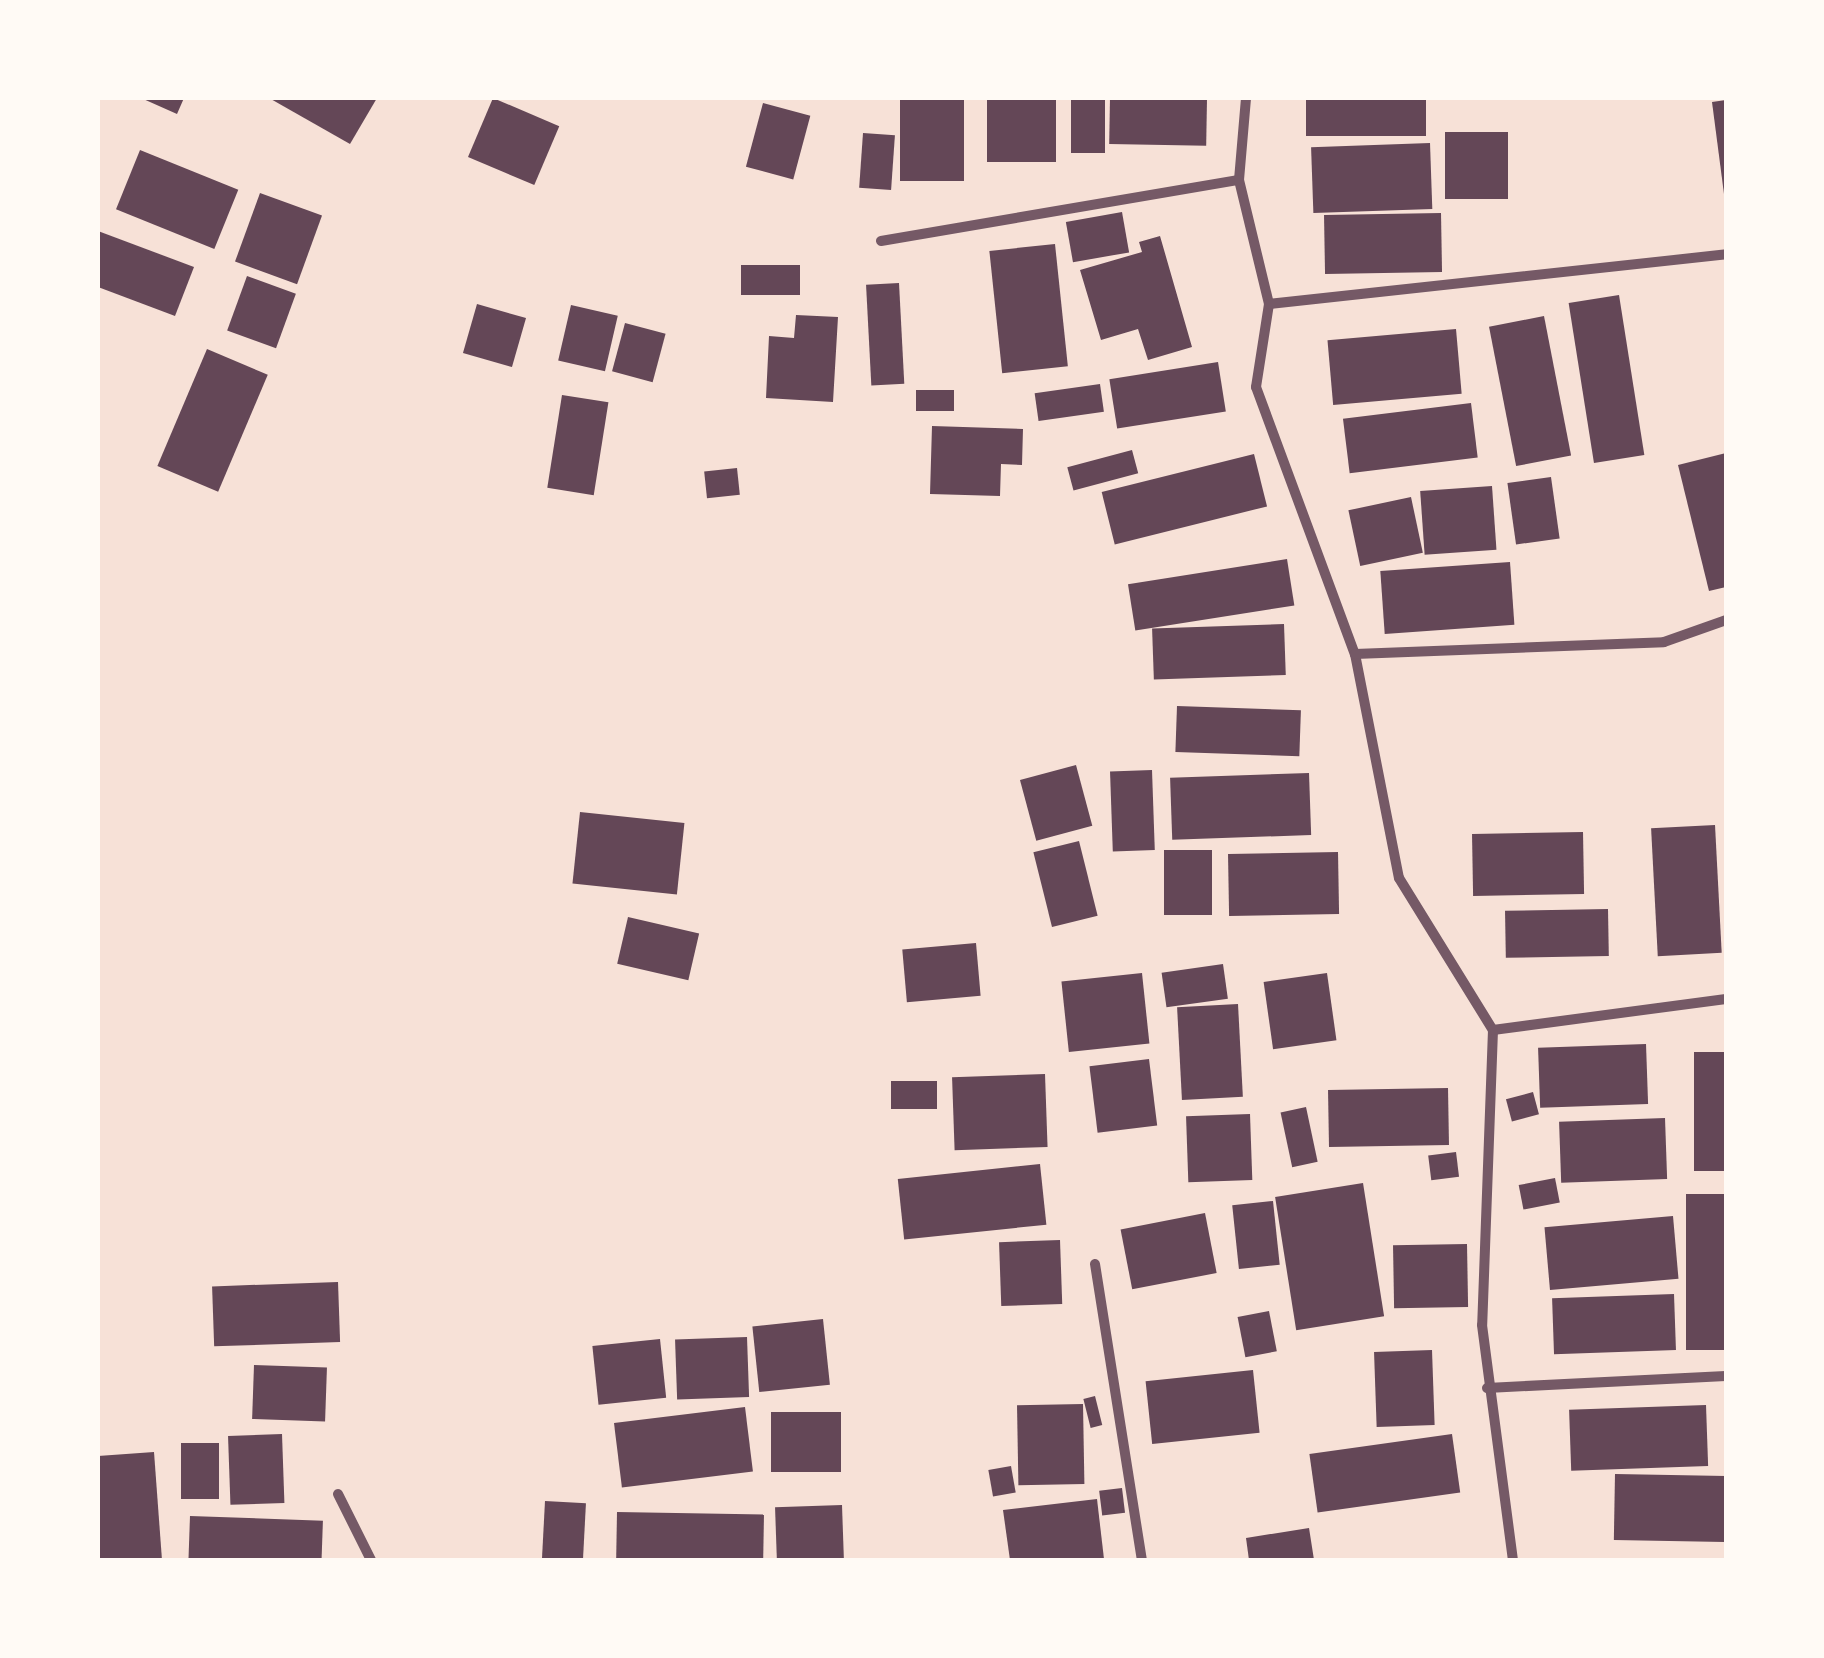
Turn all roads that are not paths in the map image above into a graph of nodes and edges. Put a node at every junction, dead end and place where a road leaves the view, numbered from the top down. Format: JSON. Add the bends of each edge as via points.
{"nodes":[{"id":1,"x":1246,"y":98,"type":"edge"},
{"id":2,"x":1239,"y":180,"type":"junction"},
{"id":3,"x":882,"y":241,"type":"dead end"},
{"id":4,"x":1726,"y":254,"type":"edge"},
{"id":5,"x":1269,"y":304,"type":"junction"},
{"id":6,"x":1726,"y":620,"type":"edge"},
{"id":7,"x":1355,"y":654,"type":"junction"},
{"id":8,"x":1726,"y":999,"type":"edge"},
{"id":9,"x":1492,"y":1030,"type":"junction"},
{"id":10,"x":1095,"y":1264,"type":"dead end"},
{"id":11,"x":1726,"y":1376,"type":"edge"},
{"id":12,"x":1486,"y":1388,"type":"junction"},
{"id":13,"x":338,"y":1494,"type":"dead end"},
{"id":14,"x":371,"y":1560,"type":"edge"},
{"id":15,"x":1142,"y":1560,"type":"edge"},
{"id":16,"x":1513,"y":1560,"type":"edge"}],
"edges":[{"from":1,"to":2,"type":"street"},
{"from":2,"to":3,"type":"street"},
{"from":2,"to":5,"type":"street"},
{"from":4,"to":5,"type":"street"},
{"from":5,"to":7,"type":"street","via":[[1256,386]]},
{"from":6,"to":7,"type":"street","via":[[1664,642]]},
{"from":7,"to":9,"type":"street","via":[[1399,878]]},
{"from":8,"to":9,"type":"street"},
{"from":9,"to":12,"type":"street"},
{"from":10,"to":15,"type":"street"},
{"from":11,"to":12,"type":"street"},
{"from":12,"to":16,"type":"street"},
{"from":13,"to":14,"type":"street"}]}
